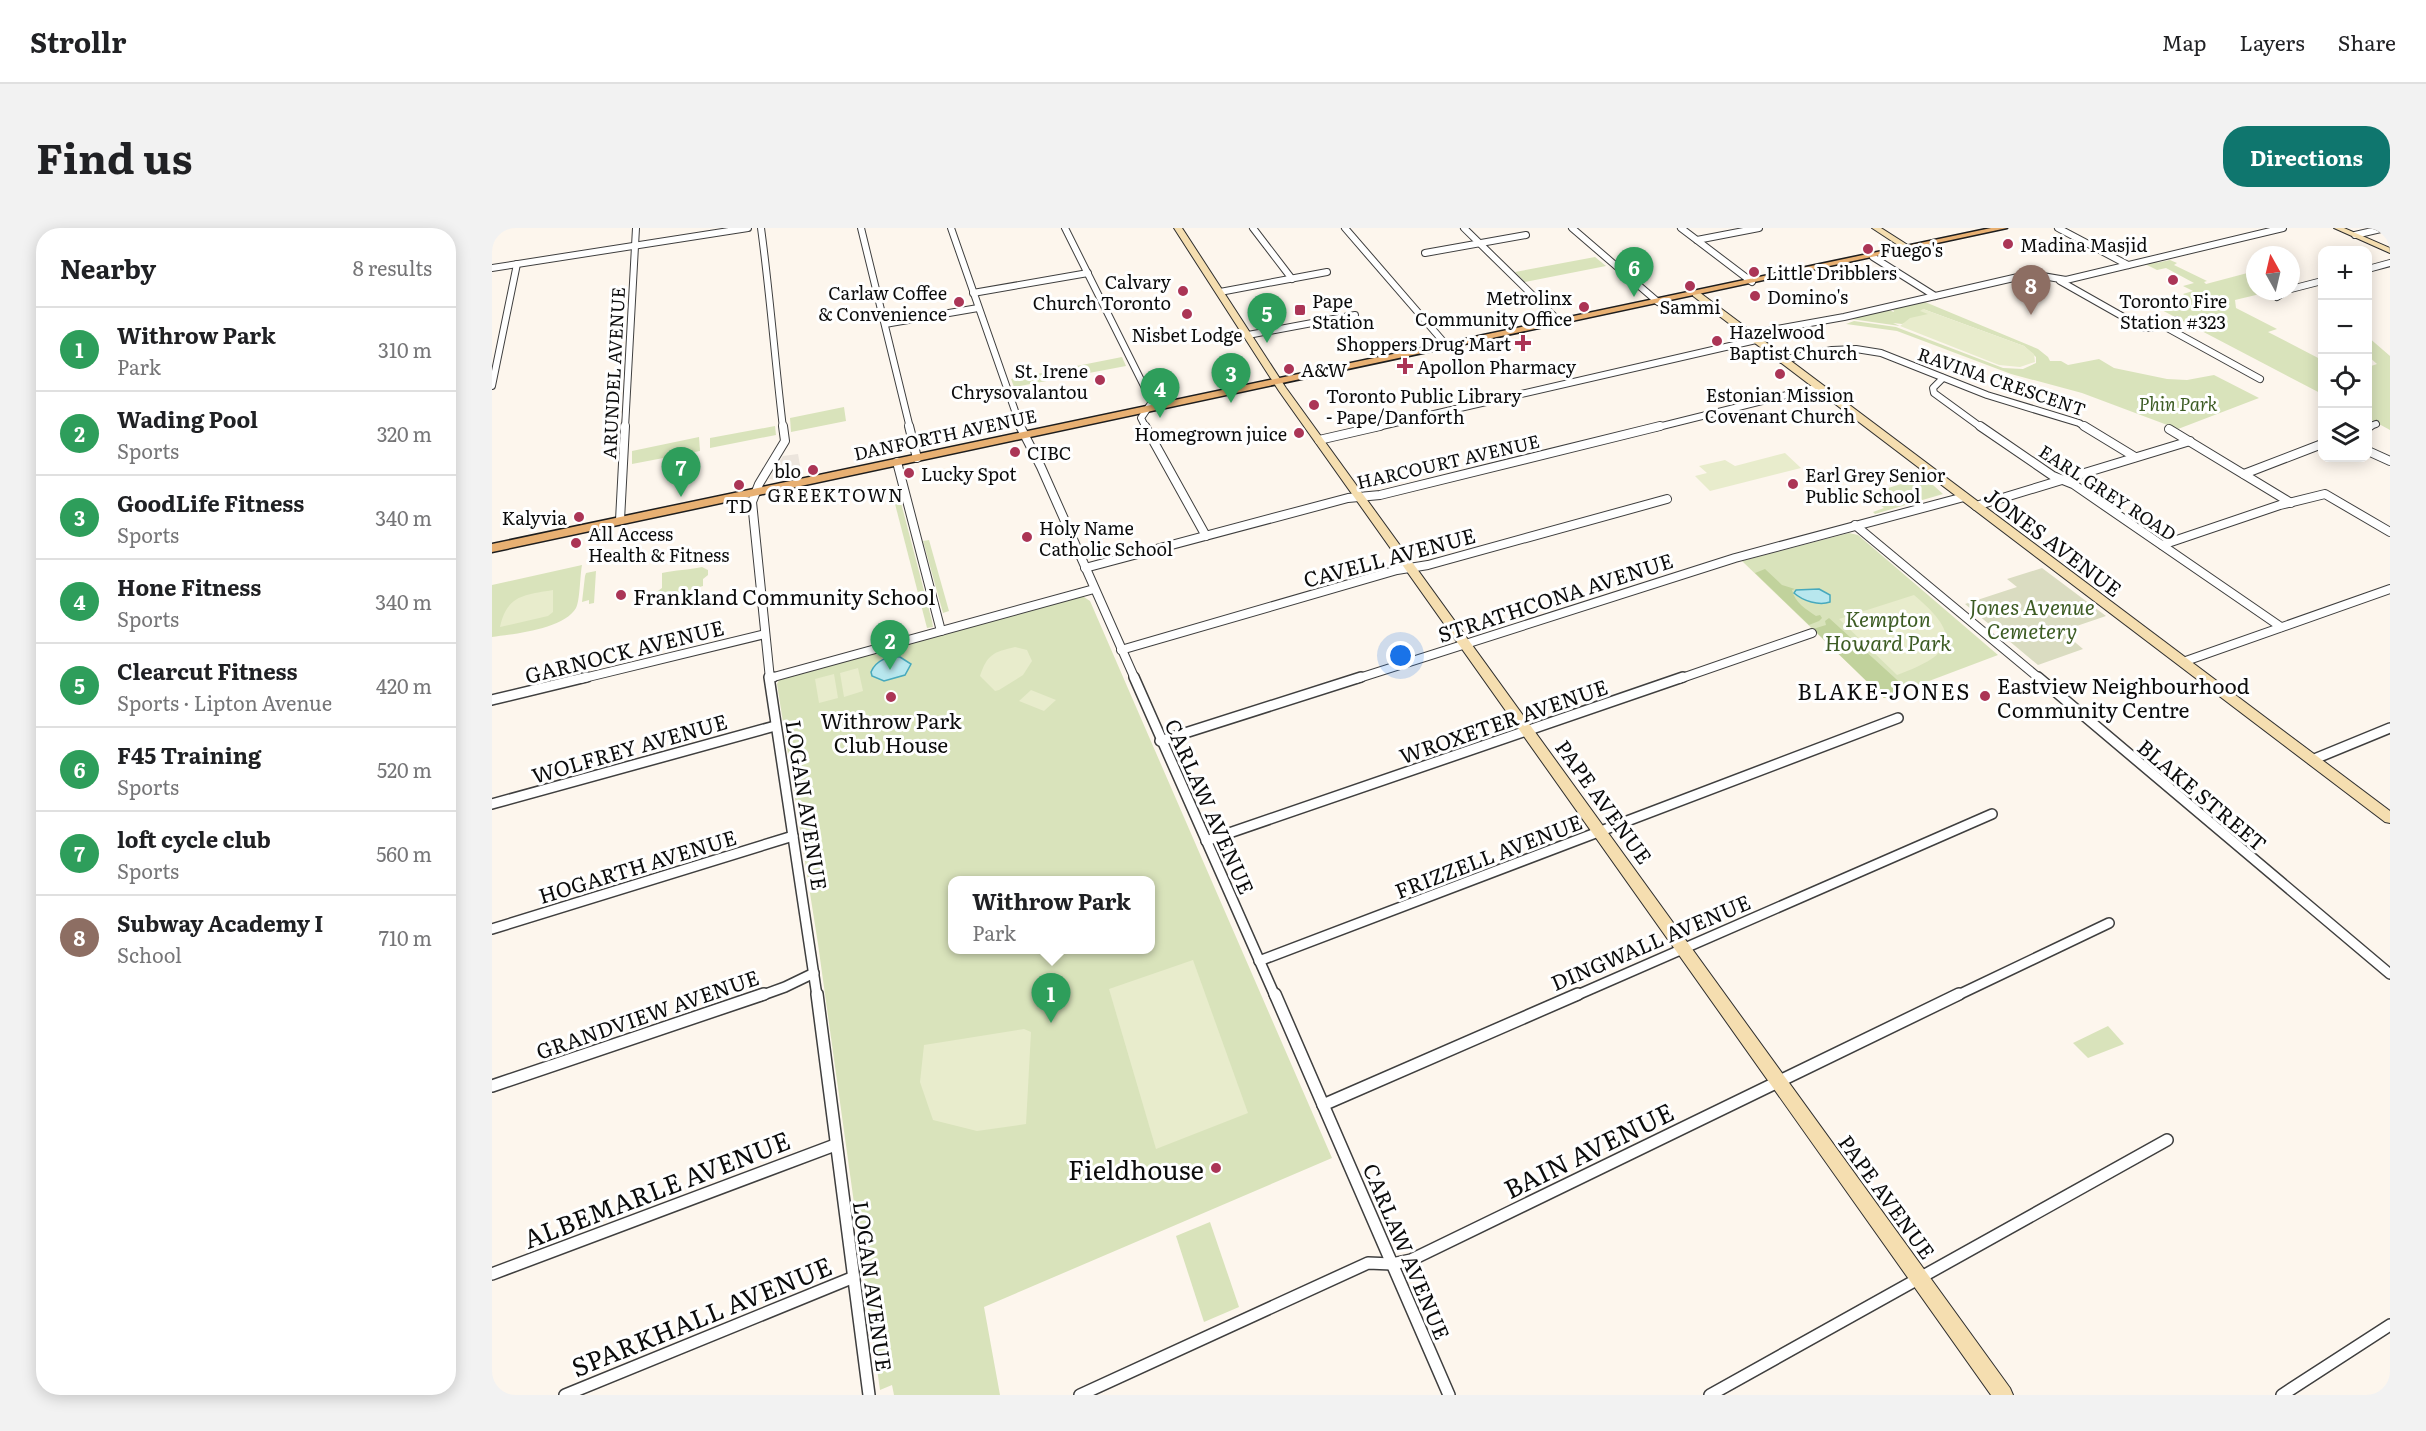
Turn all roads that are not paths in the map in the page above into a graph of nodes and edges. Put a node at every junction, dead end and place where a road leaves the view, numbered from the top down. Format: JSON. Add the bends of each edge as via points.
{"nodes":[{"id":1,"x":636,"y":228,"type":"edge"},
{"id":2,"x":748,"y":228,"type":"edge"},
{"id":3,"x":761,"y":228,"type":"edge"},
{"id":4,"x":861,"y":228,"type":"edge"},
{"id":5,"x":951,"y":228,"type":"edge"},
{"id":6,"x":1065,"y":228,"type":"edge"},
{"id":7,"x":1178,"y":228,"type":"edge"},
{"id":8,"x":1253,"y":228,"type":"edge"},
{"id":9,"x":1344,"y":228,"type":"edge"},
{"id":10,"x":1464,"y":228,"type":"edge"},
{"id":11,"x":1572,"y":228,"type":"edge"},
{"id":12,"x":1681,"y":228,"type":"edge"},
{"id":13,"x":1760,"y":228,"type":"edge"},
{"id":14,"x":1876,"y":228,"type":"edge"},
{"id":15,"x":2003,"y":228,"type":"edge"},
{"id":16,"x":2058,"y":228,"type":"edge"},
{"id":17,"x":2283,"y":228,"type":"edge"},
{"id":18,"x":2338,"y":228,"type":"edge"},
{"id":19,"x":2385,"y":228,"type":"edge"},
{"id":20,"x":1526,"y":235,"type":"dead end"},
{"id":21,"x":2355,"y":236,"type":"junction"},
{"id":22,"x":1697,"y":240,"type":"junction"},
{"id":23,"x":1479,"y":243,"type":"junction"},
{"id":24,"x":636,"y":245,"type":"junction"},
{"id":25,"x":1910,"y":249,"type":"junction"},
{"id":26,"x":2390,"y":251,"type":"edge"},
{"id":27,"x":1425,"y":254,"type":"dead end"},
{"id":28,"x":1873,"y":257,"type":"junction"},
{"id":29,"x":2390,"y":263,"type":"edge"},
{"id":30,"x":517,"y":264,"type":"junction"},
{"id":31,"x":2128,"y":265,"type":"junction"},
{"id":32,"x":492,"y":268,"type":"edge"},
{"id":33,"x":2372,"y":268,"type":"edge"},
{"id":34,"x":1327,"y":272,"type":"dead end"},
{"id":35,"x":1088,"y":273,"type":"junction"},
{"id":36,"x":1292,"y":279,"type":"junction"},
{"id":37,"x":2058,"y":280,"type":"junction"},
{"id":38,"x":1752,"y":282,"type":"junction"},
{"id":39,"x":2318,"y":282,"type":"edge"},
{"id":40,"x":2300,"y":287,"type":"edge"},
{"id":41,"x":1220,"y":292,"type":"junction"},
{"id":42,"x":973,"y":293,"type":"junction"},
{"id":43,"x":1695,"y":294,"type":"junction"},
{"id":44,"x":1935,"y":296,"type":"junction"},
{"id":45,"x":1658,"y":302,"type":"junction"},
{"id":46,"x":978,"y":308,"type":"junction"},
{"id":47,"x":1355,"y":315,"type":"dead end"},
{"id":48,"x":2177,"y":320,"type":"dead end"},
{"id":49,"x":1561,"y":323,"type":"junction"},
{"id":50,"x":885,"y":324,"type":"junction"},
{"id":51,"x":2162,"y":326,"type":"junction"},
{"id":52,"x":1248,"y":335,"type":"junction"},
{"id":53,"x":1752,"y":337,"type":"junction"},
{"id":54,"x":1448,"y":347,"type":"junction"},
{"id":55,"x":1782,"y":360,"type":"junction"},
{"id":56,"x":1943,"y":378,"type":"junction"},
{"id":57,"x":2260,"y":379,"type":"dead end"},
{"id":58,"x":1278,"y":382,"type":"junction"},
{"id":59,"x":492,"y":386,"type":"edge"},
{"id":60,"x":1819,"y":387,"type":"junction"},
{"id":61,"x":1149,"y":409,"type":"junction"},
{"id":62,"x":2376,"y":424,"type":"dead end"},
{"id":63,"x":2372,"y":425,"type":"edge"},
{"id":64,"x":2169,"y":429,"type":"dead end"},
{"id":65,"x":1025,"y":435,"type":"junction"},
{"id":66,"x":1319,"y":440,"type":"junction"},
{"id":67,"x":2190,"y":441,"type":"junction"},
{"id":68,"x":2318,"y":446,"type":"edge"},
{"id":69,"x":2372,"y":453,"type":"edge"},
{"id":70,"x":2135,"y":457,"type":"junction"},
{"id":71,"x":917,"y":458,"type":"junction"},
{"id":72,"x":2390,"y":461,"type":"edge"},
{"id":73,"x":897,"y":462,"type":"junction"},
{"id":74,"x":2244,"y":474,"type":"junction"},
{"id":75,"x":2062,"y":479,"type":"junction"},
{"id":76,"x":755,"y":492,"type":"junction"},
{"id":77,"x":1964,"y":497,"type":"junction"},
{"id":78,"x":1360,"y":498,"type":"junction"},
{"id":79,"x":1666,"y":499,"type":"dead end"},
{"id":80,"x":2291,"y":502,"type":"junction"},
{"id":81,"x":1976,"y":506,"type":"junction"},
{"id":82,"x":620,"y":520,"type":"junction"},
{"id":83,"x":1855,"y":525,"type":"junction"},
{"id":84,"x":2390,"y":532,"type":"edge"},
{"id":85,"x":1206,"y":536,"type":"junction"},
{"id":86,"x":2162,"y":545,"type":"junction"},
{"id":87,"x":492,"y":548,"type":"edge"},
{"id":88,"x":1085,"y":568,"type":"junction"},
{"id":89,"x":1410,"y":568,"type":"junction"},
{"id":90,"x":1095,"y":590,"type":"junction"},
{"id":91,"x":2390,"y":590,"type":"edge"},
{"id":92,"x":2281,"y":627,"type":"junction"},
{"id":93,"x":941,"y":631,"type":"junction"},
{"id":94,"x":1812,"y":633,"type":"dead end"},
{"id":95,"x":765,"y":634,"type":"junction"},
{"id":96,"x":1466,"y":643,"type":"junction"},
{"id":97,"x":1121,"y":650,"type":"junction"},
{"id":98,"x":2182,"y":662,"type":"junction"},
{"id":99,"x":770,"y":678,"type":"junction"},
{"id":100,"x":492,"y":700,"type":"edge"},
{"id":101,"x":1898,"y":718,"type":"dead end"},
{"id":102,"x":775,"y":726,"type":"junction"},
{"id":103,"x":2390,"y":728,"type":"edge"},
{"id":104,"x":1527,"y":732,"type":"junction"},
{"id":105,"x":1160,"y":741,"type":"junction"},
{"id":106,"x":2312,"y":760,"type":"junction"},
{"id":107,"x":492,"y":804,"type":"edge"},
{"id":108,"x":1992,"y":814,"type":"dead end"},
{"id":109,"x":2390,"y":818,"type":"edge"},
{"id":110,"x":1600,"y":832,"type":"junction"},
{"id":111,"x":793,"y":836,"type":"junction"},
{"id":112,"x":1206,"y":841,"type":"junction"},
{"id":113,"x":2109,"y":923,"type":"dead end"},
{"id":114,"x":492,"y":929,"type":"edge"},
{"id":115,"x":1684,"y":948,"type":"junction"},
{"id":116,"x":1259,"y":961,"type":"junction"},
{"id":117,"x":814,"y":973,"type":"junction"},
{"id":118,"x":2390,"y":975,"type":"edge"},
{"id":119,"x":1778,"y":1080,"type":"junction"},
{"id":120,"x":492,"y":1086,"type":"edge"},
{"id":121,"x":1323,"y":1105,"type":"junction"},
{"id":122,"x":2167,"y":1140,"type":"dead end"},
{"id":123,"x":835,"y":1145,"type":"junction"},
{"id":124,"x":1392,"y":1264,"type":"junction"},
{"id":125,"x":492,"y":1274,"type":"edge"},
{"id":126,"x":854,"y":1277,"type":"junction"},
{"id":127,"x":1919,"y":1277,"type":"junction"},
{"id":128,"x":2390,"y":1324,"type":"edge"},
{"id":129,"x":565,"y":1395,"type":"edge"},
{"id":130,"x":869,"y":1395,"type":"edge"},
{"id":131,"x":1080,"y":1395,"type":"edge"},
{"id":132,"x":1449,"y":1395,"type":"edge"},
{"id":133,"x":1710,"y":1395,"type":"edge"},
{"id":134,"x":2003,"y":1395,"type":"edge"},
{"id":135,"x":2282,"y":1395,"type":"edge"}],
"edges":[{"from":1,"to":24,"type":"street","name":"ARUNDEL AVENUE"},
{"from":2,"to":24,"type":"street"},
{"from":3,"to":76,"type":"street","name":"LOGAN AVENUE","via":[[785,441]]},
{"from":4,"to":50,"type":"street"},
{"from":5,"to":42,"type":"street","name":"CARLAW AVENUE"},
{"from":6,"to":35,"type":"street"},
{"from":7,"to":41,"type":"main road","name":"PAPE AVENUE"},
{"from":8,"to":36,"type":"street"},
{"from":9,"to":54,"type":"street"},
{"from":10,"to":23,"type":"street"},
{"from":11,"to":45,"type":"street"},
{"from":12,"to":22,"type":"street"},
{"from":13,"to":22,"type":"street"},
{"from":14,"to":25,"type":"main road"},
{"from":15,"to":25,"type":"main road","name":"DANFORTH AVENUE"},
{"from":16,"to":31,"type":"street"},
{"from":17,"to":31,"type":"street"},
{"from":18,"to":21,"type":"main road"},
{"from":19,"to":21,"type":"street"},
{"from":20,"to":23,"type":"street"},
{"from":21,"to":26,"type":"main road"},
{"from":22,"to":38,"type":"street"},
{"from":23,"to":27,"type":"street"},
{"from":23,"to":49,"type":"street"},
{"from":24,"to":30,"type":"street"},
{"from":24,"to":82,"type":"street","name":"ARUNDEL AVENUE"},
{"from":25,"to":28,"type":"main road","name":"DANFORTH AVENUE"},
{"from":28,"to":38,"type":"main road","name":"DANFORTH AVENUE"},
{"from":28,"to":44,"type":"street"},
{"from":29,"to":33,"type":"street"},
{"from":30,"to":32,"type":"street"},
{"from":30,"to":59,"type":"street"},
{"from":31,"to":37,"type":"street"},
{"from":34,"to":36,"type":"street"},
{"from":35,"to":42,"type":"street"},
{"from":35,"to":61,"type":"street","via":[[1152,402]]},
{"from":36,"to":41,"type":"street"},
{"from":37,"to":44,"type":"street","via":[[2031,274]]},
{"from":37,"to":51,"type":"street","via":[[2143,328]]},
{"from":38,"to":43,"type":"main road","name":"DANFORTH AVENUE"},
{"from":39,"to":40,"type":"street"},
{"from":41,"to":52,"type":"main road","name":"PAPE AVENUE"},
{"from":42,"to":46,"type":"street","name":"CARLAW AVENUE"},
{"from":43,"to":45,"type":"main road","name":"DANFORTH AVENUE"},
{"from":43,"to":53,"type":"main road","name":"JONES AVENUE"},
{"from":44,"to":53,"type":"street"},
{"from":45,"to":49,"type":"main road","name":"DANFORTH AVENUE"},
{"from":46,"to":50,"type":"street"},
{"from":46,"to":65,"type":"street","name":"CARLAW AVENUE"},
{"from":47,"to":52,"type":"street"},
{"from":48,"to":51,"type":"street"},
{"from":49,"to":54,"type":"main road","name":"DANFORTH AVENUE"},
{"from":50,"to":71,"type":"street"},
{"from":51,"to":57,"type":"street"},
{"from":52,"to":58,"type":"main road","name":"PAPE AVENUE"},
{"from":53,"to":55,"type":"main road","name":"JONES AVENUE"},
{"from":53,"to":66,"type":"street"},
{"from":54,"to":58,"type":"main road","name":"DANFORTH AVENUE"},
{"from":55,"to":56,"type":"street","name":"RAVINA CRESCENT","via":[[1820,352],[1865,350]]},
{"from":55,"to":60,"type":"main road","name":"JONES AVENUE"},
{"from":56,"to":70,"type":"street","name":"RAVINA CRESCENT","via":[[2079,423]]},
{"from":56,"to":75,"type":"street","name":"EARL GREY ROAD","via":[[1933,388],[1936,395]]},
{"from":58,"to":61,"type":"main road","name":"DANFORTH AVENUE"},
{"from":58,"to":66,"type":"main road","name":"PAPE AVENUE"},
{"from":60,"to":77,"type":"main road","name":"JONES AVENUE"},
{"from":60,"to":78,"type":"street","name":"HARCOURT AVENUE"},
{"from":61,"to":65,"type":"main road","name":"DANFORTH AVENUE"},
{"from":61,"to":85,"type":"street","via":[[1141,418]]},
{"from":62,"to":63,"type":"street"},
{"from":64,"to":67,"type":"street"},
{"from":65,"to":71,"type":"main road","name":"DANFORTH AVENUE"},
{"from":65,"to":88,"type":"street","name":"CARLAW AVENUE"},
{"from":66,"to":78,"type":"main road","name":"PAPE AVENUE"},
{"from":67,"to":70,"type":"street"},
{"from":67,"to":74,"type":"street"},
{"from":68,"to":74,"type":"street"},
{"from":69,"to":72,"type":"street"},
{"from":70,"to":75,"type":"street"},
{"from":71,"to":73,"type":"main road","name":"DANFORTH AVENUE"},
{"from":73,"to":76,"type":"main road","name":"DANFORTH AVENUE"},
{"from":73,"to":93,"type":"street"},
{"from":74,"to":80,"type":"street"},
{"from":75,"to":81,"type":"street"},
{"from":75,"to":86,"type":"street","name":"EARL GREY ROAD"},
{"from":76,"to":82,"type":"main road","name":"DANFORTH AVENUE"},
{"from":76,"to":95,"type":"street","name":"LOGAN AVENUE","via":[[755,550]]},
{"from":77,"to":81,"type":"main road","name":"JONES AVENUE"},
{"from":77,"to":83,"type":"street","name":"STRATHCONA AVENUE"},
{"from":78,"to":85,"type":"street","name":"HARCOURT AVENUE"},
{"from":78,"to":89,"type":"main road","name":"PAPE AVENUE"},
{"from":79,"to":89,"type":"street","name":"CAVELL AVENUE"},
{"from":80,"to":84,"type":"street","via":[[2325,494]]},
{"from":80,"to":86,"type":"street"},
{"from":81,"to":98,"type":"main road","name":"JONES AVENUE"},
{"from":82,"to":87,"type":"main road","name":"DANFORTH AVENUE"},
{"from":83,"to":96,"type":"street","name":"STRATHCONA AVENUE","via":[[1735,558]]},
{"from":83,"to":118,"type":"street","name":"BLAKE STREET"},
{"from":85,"to":88,"type":"street","name":"HARCOURT AVENUE"},
{"from":86,"to":92,"type":"street","name":"EARL GREY ROAD"},
{"from":88,"to":90,"type":"street","name":"CARLAW AVENUE"},
{"from":89,"to":96,"type":"main road","name":"PAPE AVENUE"},
{"from":89,"to":97,"type":"street","name":"CAVELL AVENUE"},
{"from":90,"to":93,"type":"street"},
{"from":90,"to":97,"type":"street","name":"CARLAW AVENUE"},
{"from":91,"to":92,"type":"street"},
{"from":92,"to":98,"type":"street"},
{"from":93,"to":99,"type":"street"},
{"from":94,"to":104,"type":"street","name":"WROXETER AVENUE"},
{"from":95,"to":99,"type":"street","name":"LOGAN AVENUE"},
{"from":95,"to":100,"type":"street","name":"GARNOCK AVENUE"},
{"from":96,"to":104,"type":"main road","name":"PAPE AVENUE"},
{"from":96,"to":105,"type":"street","name":"STRATHCONA AVENUE"},
{"from":97,"to":105,"type":"street","name":"CARLAW AVENUE"},
{"from":98,"to":106,"type":"main road","name":"JONES AVENUE"},
{"from":99,"to":102,"type":"street","name":"LOGAN AVENUE"},
{"from":101,"to":110,"type":"street","name":"FRIZZELL AVENUE"},
{"from":102,"to":107,"type":"street","name":"WOLFREY AVENUE"},
{"from":102,"to":111,"type":"street","name":"LOGAN AVENUE"},
{"from":103,"to":106,"type":"street"},
{"from":104,"to":110,"type":"main road","name":"PAPE AVENUE"},
{"from":104,"to":112,"type":"street","name":"WROXETER AVENUE"},
{"from":105,"to":112,"type":"street","name":"CARLAW AVENUE"},
{"from":106,"to":109,"type":"main road","name":"JONES AVENUE"},
{"from":108,"to":115,"type":"street","name":"DINGWALL AVENUE"},
{"from":110,"to":115,"type":"main road","name":"PAPE AVENUE"},
{"from":110,"to":116,"type":"street","name":"FRIZZELL AVENUE"},
{"from":111,"to":114,"type":"street","name":"HOGARTH AVENUE"},
{"from":111,"to":117,"type":"street","name":"LOGAN AVENUE"},
{"from":112,"to":116,"type":"street","name":"CARLAW AVENUE"},
{"from":113,"to":119,"type":"street","name":"BAIN AVENUE"},
{"from":115,"to":119,"type":"main road","name":"PAPE AVENUE"},
{"from":115,"to":121,"type":"street","name":"DINGWALL AVENUE"},
{"from":116,"to":121,"type":"street","name":"CARLAW AVENUE"},
{"from":117,"to":120,"type":"street","name":"GRANDVIEW AVENUE","via":[[785,987]]},
{"from":117,"to":123,"type":"street","name":"LOGAN AVENUE"},
{"from":119,"to":124,"type":"street","name":"BAIN AVENUE","via":[[1411,1260]]},
{"from":119,"to":127,"type":"main road","name":"PAPE AVENUE"},
{"from":121,"to":124,"type":"street","name":"CARLAW AVENUE"},
{"from":122,"to":127,"type":"street"},
{"from":123,"to":125,"type":"street","name":"ALBEMARLE AVENUE"},
{"from":123,"to":126,"type":"street","name":"LOGAN AVENUE"},
{"from":124,"to":131,"type":"street","name":"BAIN AVENUE","via":[[1368,1263]]},
{"from":124,"to":132,"type":"street","name":"CARLAW AVENUE"},
{"from":126,"to":129,"type":"street","name":"SPARKHALL AVENUE"},
{"from":126,"to":130,"type":"street","name":"LOGAN AVENUE"},
{"from":127,"to":133,"type":"street"},
{"from":127,"to":134,"type":"main road","name":"PAPE AVENUE"},
{"from":128,"to":135,"type":"street"}]}
